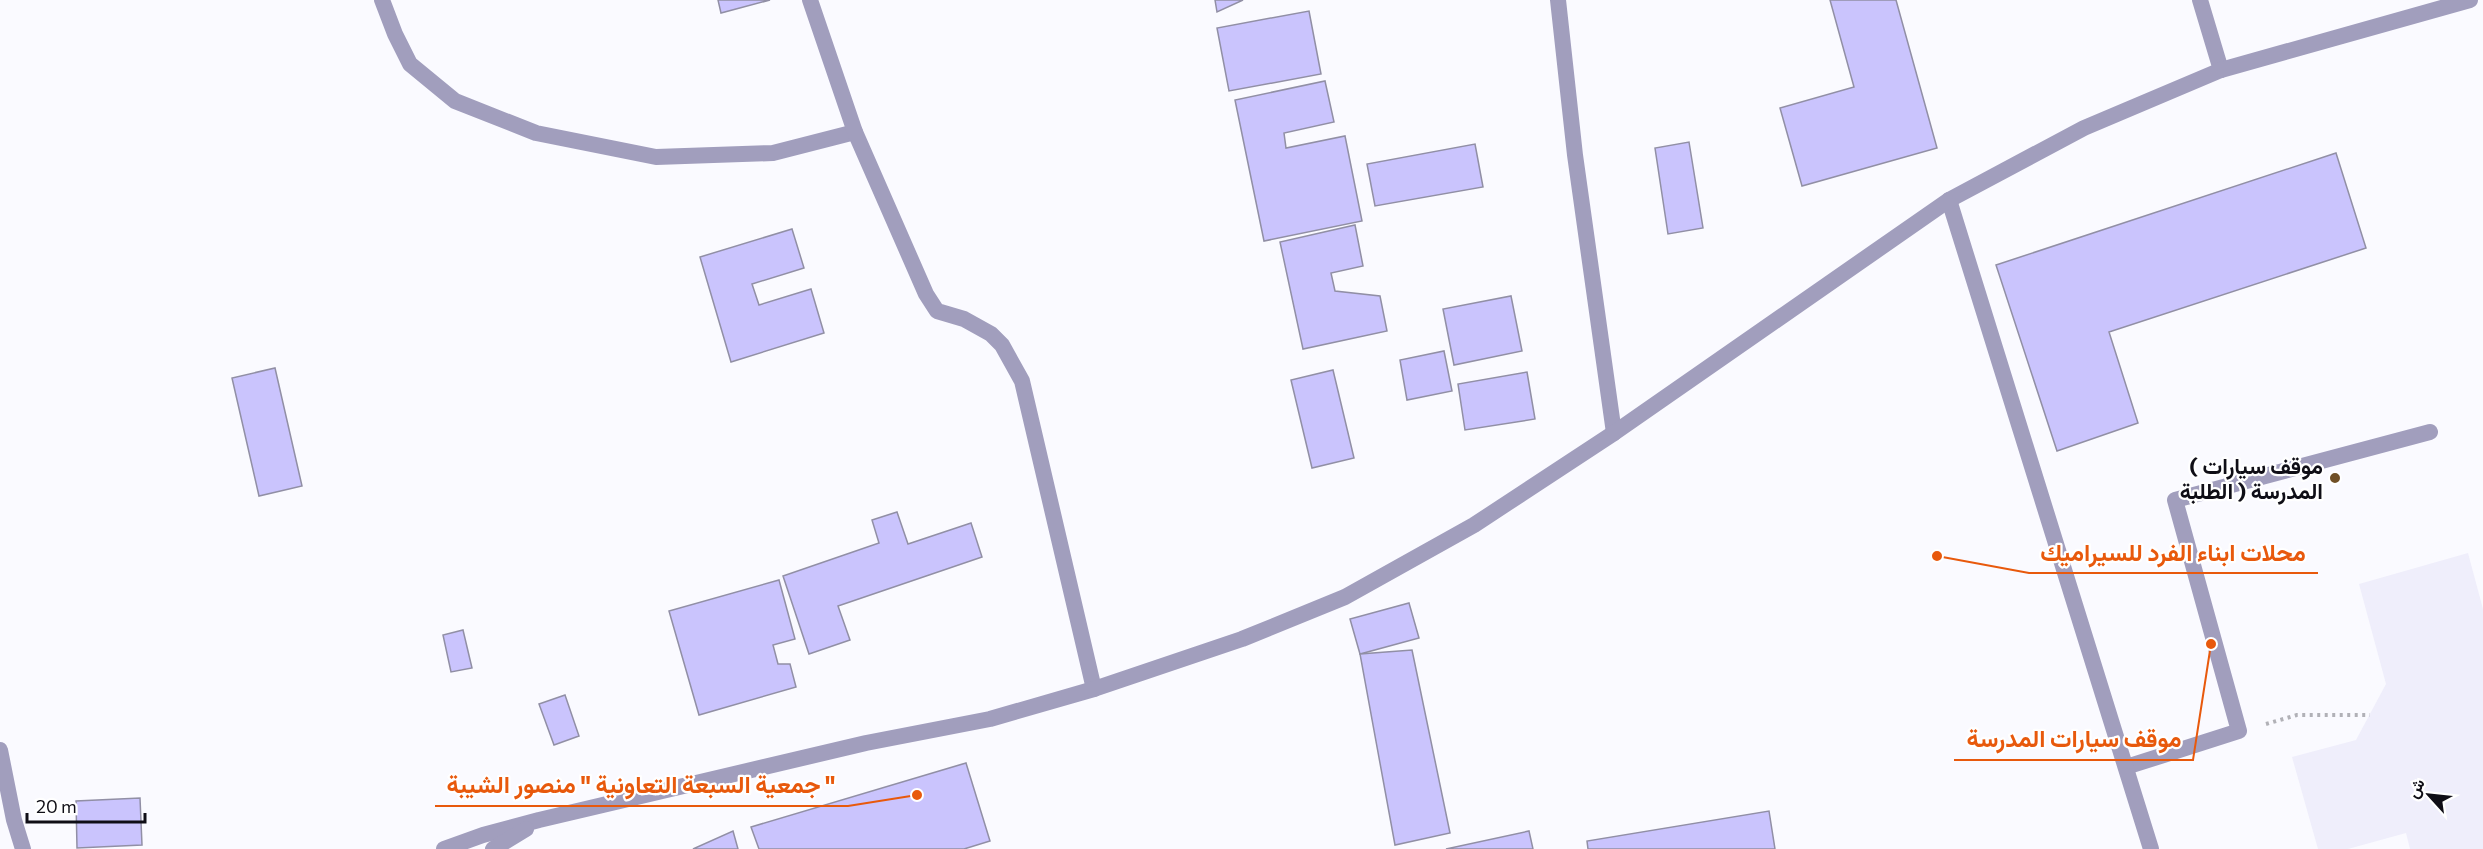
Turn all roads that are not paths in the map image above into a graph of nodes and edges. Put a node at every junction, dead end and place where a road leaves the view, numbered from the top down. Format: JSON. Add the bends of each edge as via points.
{"nodes":[{"id":1,"x":382,"y":0,"type":"edge"},
{"id":2,"x":810,"y":0,"type":"edge"},
{"id":3,"x":1558,"y":0,"type":"edge"},
{"id":4,"x":2200,"y":0,"type":"edge"},
{"id":5,"x":2470,"y":0,"type":"edge"},
{"id":6,"x":2221,"y":70,"type":"junction"},
{"id":7,"x":855,"y":132,"type":"junction"},
{"id":8,"x":1949,"y":200,"type":"junction"},
{"id":9,"x":2430,"y":432,"type":"dead end"},
{"id":10,"x":1614,"y":433,"type":"junction"},
{"id":11,"x":1094,"y":689,"type":"junction"},
{"id":12,"x":0,"y":750,"type":"edge"},
{"id":13,"x":2126,"y":767,"type":"junction"},
{"id":14,"x":540,"y":820,"type":"junction"},
{"id":15,"x":23,"y":849,"type":"edge"},
{"id":16,"x":444,"y":849,"type":"edge"},
{"id":17,"x":493,"y":849,"type":"edge"},
{"id":18,"x":2151,"y":849,"type":"edge"}],
"edges":[{"from":1,"to":7,"type":"street","via":[[410,64],[455,101],[536,134],[656,157],[773,153]]},
{"from":2,"to":7,"type":"street"},
{"from":3,"to":10,"type":"street","via":[[1575,155]]},
{"from":4,"to":6,"type":"street"},
{"from":5,"to":6,"type":"street"},
{"from":6,"to":8,"type":"street","via":[[2084,128]]},
{"from":7,"to":11,"type":"street","via":[[926,294],[937,310],[991,334],[1002,345],[1022,381]]},
{"from":8,"to":10,"type":"street"},
{"from":8,"to":13,"type":"street"},
{"from":9,"to":13,"type":"street","via":[[2175,500],[2239,731]]},
{"from":10,"to":11,"type":"street","via":[[1474,525],[1345,597],[1242,639]]},
{"from":11,"to":14,"type":"street","via":[[990,718],[866,743]]},
{"from":12,"to":15,"type":"street"},
{"from":13,"to":18,"type":"street"},
{"from":14,"to":16,"type":"street"},
{"from":14,"to":17,"type":"street"}]}
